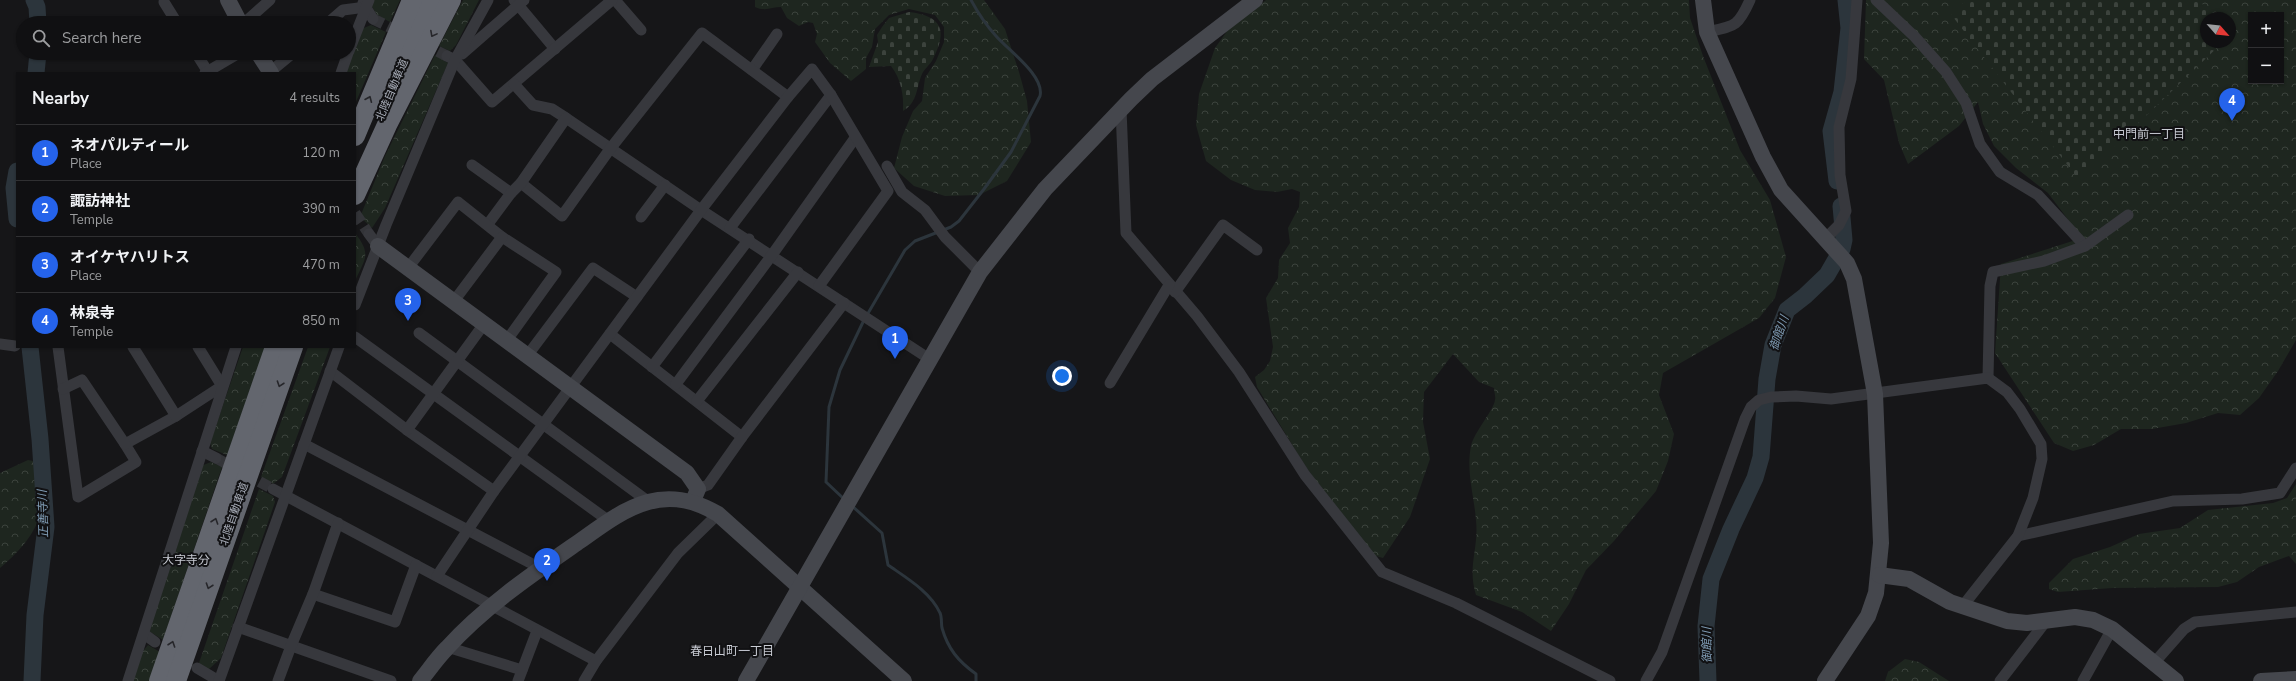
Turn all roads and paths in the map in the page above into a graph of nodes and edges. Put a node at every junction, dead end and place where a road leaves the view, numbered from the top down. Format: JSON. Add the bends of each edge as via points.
{"nodes":[{"id":1,"x":228,"y":0,"type":"edge"},
{"id":2,"x":270,"y":0,"type":"edge"},
{"id":3,"x":432,"y":0,"type":"edge"},
{"id":4,"x":452,"y":0,"type":"edge"},
{"id":5,"x":488,"y":0,"type":"edge"},
{"id":6,"x":612,"y":0,"type":"edge"},
{"id":7,"x":615,"y":0,"type":"edge"},
{"id":8,"x":1254,"y":0,"type":"edge"},
{"id":9,"x":1704,"y":0,"type":"edge"},
{"id":10,"x":1750,"y":0,"type":"edge"},
{"id":11,"x":1857,"y":0,"type":"edge"},
{"id":12,"x":1876,"y":0,"type":"edge"},
{"id":13,"x":164,"y":2,"type":"dead end"},
{"id":14,"x":365,"y":2,"type":"edge"},
{"id":15,"x":519,"y":2,"type":"edge"},
{"id":16,"x":410,"y":5,"type":"edge"},
{"id":17,"x":173,"y":16,"type":"edge"},
{"id":18,"x":236,"y":16,"type":"edge"},
{"id":19,"x":252,"y":16,"type":"edge"},
{"id":20,"x":336,"y":16,"type":"edge"},
{"id":21,"x":373,"y":19,"type":"tunnel mouth"},
{"id":22,"x":356,"y":30,"type":"edge"},
{"id":23,"x":641,"y":30,"type":"dead end"},
{"id":24,"x":1707,"y":32,"type":"junction"},
{"id":25,"x":776,"y":34,"type":"dead end"},
{"id":26,"x":555,"y":49,"type":"junction"},
{"id":27,"x":451,"y":58,"type":"junction"},
{"id":28,"x":200,"y":60,"type":"edge"},
{"id":29,"x":227,"y":60,"type":"edge"},
{"id":30,"x":263,"y":60,"type":"edge"},
{"id":31,"x":285,"y":60,"type":"edge"},
{"id":32,"x":346,"y":60,"type":"edge"},
{"id":33,"x":752,"y":70,"type":"junction"},
{"id":34,"x":206,"y":72,"type":"edge"},
{"id":35,"x":271,"y":72,"type":"edge"},
{"id":36,"x":341,"y":72,"type":"edge"},
{"id":37,"x":514,"y":84,"type":"junction"},
{"id":38,"x":831,"y":95,"type":"junction"},
{"id":39,"x":788,"y":97,"type":"junction"},
{"id":40,"x":1121,"y":109,"type":"junction"},
{"id":41,"x":566,"y":118,"type":"junction"},
{"id":42,"x":356,"y":134,"type":"edge"},
{"id":43,"x":855,"y":138,"type":"junction"},
{"id":44,"x":610,"y":149,"type":"junction"},
{"id":45,"x":472,"y":165,"type":"dead end"},
{"id":46,"x":887,"y":166,"type":"dead end"},
{"id":47,"x":356,"y":178,"type":"edge"},
{"id":48,"x":521,"y":183,"type":"junction"},
{"id":49,"x":665,"y":185,"type":"junction"},
{"id":50,"x":356,"y":193,"type":"edge"},
{"id":51,"x":510,"y":193,"type":"junction"},
{"id":52,"x":701,"y":210,"type":"junction"},
{"id":53,"x":2128,"y":215,"type":"dead end"},
{"id":54,"x":641,"y":216,"type":"dead end"},
{"id":55,"x":488,"y":224,"type":"junction"},
{"id":56,"x":730,"y":228,"type":"junction"},
{"id":57,"x":502,"y":237,"type":"junction"},
{"id":58,"x":1826,"y":238,"type":"junction"},
{"id":59,"x":748,"y":239,"type":"junction"},
{"id":60,"x":374,"y":240,"type":"junction"},
{"id":61,"x":2084,"y":246,"type":"junction"},
{"id":62,"x":1257,"y":250,"type":"dead end"},
{"id":63,"x":772,"y":255,"type":"junction"},
{"id":64,"x":408,"y":268,"type":"junction"},
{"id":65,"x":798,"y":272,"type":"junction"},
{"id":66,"x":980,"y":272,"type":"junction"},
{"id":67,"x":819,"y":286,"type":"junction"},
{"id":68,"x":1172,"y":289,"type":"junction"},
{"id":69,"x":637,"y":297,"type":"junction"},
{"id":70,"x":454,"y":301,"type":"junction"},
{"id":71,"x":356,"y":302,"type":"edge"},
{"id":72,"x":844,"y":302,"type":"junction"},
{"id":73,"x":484,"y":324,"type":"junction"},
{"id":74,"x":419,"y":333,"type":"dead end"},
{"id":75,"x":610,"y":334,"type":"junction"},
{"id":76,"x":356,"y":338,"type":"edge"},
{"id":77,"x":507,"y":340,"type":"junction"},
{"id":78,"x":0,"y":344,"type":"edge"},
{"id":79,"x":15,"y":346,"type":"dead end"},
{"id":80,"x":58,"y":348,"type":"edge"},
{"id":81,"x":135,"y":348,"type":"edge"},
{"id":82,"x":199,"y":348,"type":"edge"},
{"id":83,"x":236,"y":348,"type":"edge"},
{"id":84,"x":275,"y":348,"type":"edge"},
{"id":85,"x":293,"y":348,"type":"edge"},
{"id":86,"x":339,"y":348,"type":"edge"},
{"id":87,"x":527,"y":356,"type":"junction"},
{"id":88,"x":931,"y":360,"type":"junction"},
{"id":89,"x":457,"y":361,"type":"junction"},
{"id":90,"x":652,"y":367,"type":"junction"},
{"id":91,"x":330,"y":371,"type":"junction"},
{"id":92,"x":1988,"y":378,"type":"junction"},
{"id":93,"x":1110,"y":383,"type":"dead end"},
{"id":94,"x":676,"y":384,"type":"junction"},
{"id":95,"x":222,"y":386,"type":"junction"},
{"id":96,"x":571,"y":387,"type":"junction"},
{"id":97,"x":63,"y":389,"type":"junction"},
{"id":98,"x":432,"y":394,"type":"junction"},
{"id":99,"x":1875,"y":394,"type":"junction"},
{"id":100,"x":697,"y":401,"type":"junction"},
{"id":101,"x":176,"y":416,"type":"junction"},
{"id":102,"x":544,"y":425,"type":"junction"},
{"id":103,"x":407,"y":430,"type":"junction"},
{"id":104,"x":742,"y":437,"type":"junction"},
{"id":105,"x":125,"y":444,"type":"junction"},
{"id":106,"x":304,"y":444,"type":"junction"},
{"id":107,"x":202,"y":451,"type":"junction"},
{"id":108,"x":216,"y":458,"type":"tunnel mouth"},
{"id":109,"x":520,"y":458,"type":"junction"},
{"id":110,"x":2296,"y":468,"type":"edge"},
{"id":111,"x":273,"y":489,"type":"tunnel mouth"},
{"id":112,"x":494,"y":491,"type":"junction"},
{"id":113,"x":285,"y":495,"type":"junction"},
{"id":114,"x":695,"y":495,"type":"junction"},
{"id":115,"x":648,"y":502,"type":"junction"},
{"id":116,"x":718,"y":514,"type":"junction"},
{"id":117,"x":609,"y":521,"type":"junction"},
{"id":118,"x":338,"y":523,"type":"junction"},
{"id":119,"x":467,"y":530,"type":"junction"},
{"id":120,"x":2018,"y":536,"type":"junction"},
{"id":121,"x":416,"y":565,"type":"junction"},
{"id":122,"x":540,"y":568,"type":"junction"},
{"id":123,"x":1879,"y":575,"type":"junction"},
{"id":124,"x":437,"y":576,"type":"junction"},
{"id":125,"x":800,"y":587,"type":"junction"},
{"id":126,"x":313,"y":594,"type":"junction"},
{"id":127,"x":492,"y":606,"type":"junction"},
{"id":128,"x":1962,"y":607,"type":"junction"},
{"id":129,"x":2296,"y":612,"type":"edge"},
{"id":130,"x":2047,"y":620,"type":"junction"},
{"id":131,"x":238,"y":627,"type":"junction"},
{"id":132,"x":2112,"y":630,"type":"junction"},
{"id":133,"x":537,"y":631,"type":"junction"},
{"id":134,"x":144,"y":634,"type":"junction"},
{"id":135,"x":155,"y":642,"type":"dead end"},
{"id":136,"x":291,"y":646,"type":"junction"},
{"id":137,"x":447,"y":647,"type":"junction"},
{"id":138,"x":596,"y":661,"type":"junction"},
{"id":139,"x":2154,"y":663,"type":"junction"},
{"id":140,"x":197,"y":668,"type":"dead end"},
{"id":141,"x":522,"y":670,"type":"junction"},
{"id":142,"x":2296,"y":678,"type":"edge"},
{"id":143,"x":128,"y":681,"type":"edge"},
{"id":144,"x":159,"y":681,"type":"edge"},
{"id":145,"x":176,"y":681,"type":"edge"},
{"id":146,"x":219,"y":681,"type":"edge"},
{"id":147,"x":278,"y":681,"type":"edge"},
{"id":148,"x":391,"y":681,"type":"edge"},
{"id":149,"x":420,"y":681,"type":"edge"},
{"id":150,"x":518,"y":681,"type":"edge"},
{"id":151,"x":584,"y":681,"type":"edge"},
{"id":152,"x":746,"y":681,"type":"edge"},
{"id":153,"x":904,"y":681,"type":"edge"},
{"id":154,"x":1610,"y":681,"type":"edge"},
{"id":155,"x":1646,"y":681,"type":"edge"},
{"id":156,"x":1825,"y":681,"type":"edge"},
{"id":157,"x":2000,"y":681,"type":"edge"},
{"id":158,"x":2083,"y":681,"type":"edge"},
{"id":159,"x":2176,"y":681,"type":"edge"},
{"id":160,"x":2262,"y":681,"type":"edge"}],
"edges":[{"from":1,"to":18,"type":"street"},
{"from":2,"to":19,"type":"street"},
{"from":3,"to":47,"type":"highway","name":"北陸自動車道"},
{"from":4,"to":50,"type":"highway","one_way":true,"via":[[387,125]]},
{"from":5,"to":27,"type":"street"},
{"from":6,"to":26,"type":"street"},
{"from":7,"to":23,"type":"street"},
{"from":8,"to":40,"type":"street","via":[[1152,79]]},
{"from":9,"to":24,"type":"street"},
{"from":10,"to":24,"type":"street","via":[[1740,20],[1732,27]]},
{"from":11,"to":58,"type":"street","via":[[1851,79],[1839,127],[1840,175],[1846,211],[1839,225]]},
{"from":12,"to":61,"type":"street","via":[[1915,37],[1946,72],[1966,103],[1980,144],[2000,172],[2038,195]]},
{"from":13,"to":17,"type":"street"},
{"from":14,"to":20,"type":"street","via":[[343,10]]},
{"from":14,"to":21,"type":"street"},
{"from":14,"to":22,"type":"street"},
{"from":15,"to":26,"type":"street"},
{"from":15,"to":27,"type":"street"},
{"from":42,"to":16,"type":"highway","name":"北陸自動車道","one_way":true},
{"from":24,"to":58,"type":"street","via":[[1736,99],[1781,190]]},
{"from":25,"to":33,"type":"street"},
{"from":26,"to":37,"type":"street"},
{"from":27,"to":37,"type":"street","via":[[492,102]]},
{"from":27,"to":60,"type":"street"},
{"from":28,"to":34,"type":"street"},
{"from":29,"to":34,"type":"street"},
{"from":30,"to":35,"type":"street"},
{"from":31,"to":35,"type":"street"},
{"from":32,"to":36,"type":"street"},
{"from":33,"to":39,"type":"street"},
{"from":33,"to":44,"type":"street","via":[[702,33]]},
{"from":37,"to":41,"type":"street","via":[[533,105],[552,109]]},
{"from":38,"to":39,"type":"street","via":[[812,70]]},
{"from":38,"to":43,"type":"street"},
{"from":38,"to":56,"type":"street"},
{"from":39,"to":52,"type":"street"},
{"from":40,"to":66,"type":"street","via":[[1045,189]]},
{"from":40,"to":68,"type":"street","via":[[1126,233]]},
{"from":41,"to":44,"type":"street"},
{"from":41,"to":48,"type":"street"},
{"from":43,"to":63,"type":"street"},
{"from":43,"to":67,"type":"street","via":[[888,191]]},
{"from":44,"to":48,"type":"street","via":[[562,216]]},
{"from":44,"to":49,"type":"street"},
{"from":45,"to":51,"type":"street"},
{"from":46,"to":66,"type":"street","via":[[902,192],[925,210],[945,237]]},
{"from":48,"to":51,"type":"street"},
{"from":49,"to":52,"type":"street"},
{"from":49,"to":54,"type":"street"},
{"from":51,"to":55,"type":"street"},
{"from":52,"to":56,"type":"street"},
{"from":52,"to":69,"type":"street"},
{"from":53,"to":61,"type":"street"},
{"from":55,"to":57,"type":"street"},
{"from":55,"to":64,"type":"street","via":[[458,202]]},
{"from":56,"to":59,"type":"street"},
{"from":57,"to":70,"type":"street"},
{"from":57,"to":77,"type":"street","via":[[556,272]]},
{"from":58,"to":99,"type":"street","via":[[1847,263],[1854,279]]},
{"from":59,"to":63,"type":"street"},
{"from":59,"to":90,"type":"street"},
{"from":60,"to":64,"type":"street"},
{"from":60,"to":71,"type":"street"},
{"from":61,"to":92,"type":"street","via":[[2044,261],[1993,272],[1990,286]]},
{"from":62,"to":68,"type":"street","via":[[1224,225]]},
{"from":63,"to":65,"type":"street"},
{"from":63,"to":94,"type":"street"},
{"from":64,"to":70,"type":"street"},
{"from":65,"to":67,"type":"street"},
{"from":65,"to":100,"type":"street"},
{"from":66,"to":88,"type":"street"},
{"from":67,"to":72,"type":"street"},
{"from":68,"to":93,"type":"street"},
{"from":68,"to":154,"type":"street","via":[[1197,316],[1239,372],[1305,475],[1382,572],[1456,603]]},
{"from":69,"to":75,"type":"street"},
{"from":69,"to":87,"type":"street","via":[[593,268]]},
{"from":70,"to":73,"type":"street"},
{"from":72,"to":88,"type":"street"},
{"from":72,"to":104,"type":"street"},
{"from":73,"to":77,"type":"street"},
{"from":73,"to":89,"type":"street"},
{"from":74,"to":89,"type":"street"},
{"from":75,"to":90,"type":"street"},
{"from":75,"to":96,"type":"street"},
{"from":76,"to":98,"type":"street"},
{"from":77,"to":87,"type":"street"},
{"from":78,"to":79,"type":"street"},
{"from":80,"to":97,"type":"street"},
{"from":81,"to":101,"type":"street"},
{"from":82,"to":95,"type":"street"},
{"from":83,"to":95,"type":"street"},
{"from":144,"to":84,"type":"highway","name":"北陸自動車道","one_way":true},
{"from":85,"to":145,"type":"highway","name":"北陸自動車道","one_way":true},
{"from":86,"to":91,"type":"street"},
{"from":87,"to":96,"type":"street"},
{"from":88,"to":125,"type":"street"},
{"from":89,"to":98,"type":"street"},
{"from":89,"to":102,"type":"street"},
{"from":90,"to":94,"type":"street"},
{"from":91,"to":103,"type":"street"},
{"from":91,"to":106,"type":"street"},
{"from":92,"to":99,"type":"street"},
{"from":92,"to":120,"type":"street","via":[[2007,392],[2041,444],[2042,459],[2033,498]]},
{"from":94,"to":100,"type":"street"},
{"from":95,"to":101,"type":"street"},
{"from":95,"to":107,"type":"street"},
{"from":96,"to":102,"type":"street"},
{"from":96,"to":114,"type":"street","via":[[687,473]]},
{"from":97,"to":105,"type":"street","via":[[82,380]]},
{"from":97,"to":105,"type":"street","via":[[78,497],[136,462]]},
{"from":98,"to":103,"type":"street"},
{"from":98,"to":109,"type":"street"},
{"from":99,"to":123,"type":"street","via":[[1881,543]]},
{"from":99,"to":155,"type":"street","via":[[1831,399],[1796,396],[1771,398],[1759,400],[1751,407],[1662,652]]},
{"from":100,"to":104,"type":"street"},
{"from":101,"to":105,"type":"street"},
{"from":102,"to":109,"type":"street"},
{"from":102,"to":115,"type":"street"},
{"from":103,"to":112,"type":"street"},
{"from":104,"to":114,"type":"street","via":[[708,485]]},
{"from":106,"to":113,"type":"street"},
{"from":106,"to":119,"type":"street"},
{"from":107,"to":108,"type":"street"},
{"from":107,"to":134,"type":"street"},
{"from":109,"to":112,"type":"street"},
{"from":109,"to":117,"type":"street"},
{"from":110,"to":120,"type":"street","via":[[2280,493],[2242,499],[2173,501]]},
{"from":111,"to":113,"type":"street"},
{"from":112,"to":119,"type":"street"},
{"from":113,"to":118,"type":"street"},
{"from":113,"to":131,"type":"street"},
{"from":114,"to":115,"type":"street"},
{"from":114,"to":116,"type":"street"},
{"from":115,"to":117,"type":"street"},
{"from":116,"to":125,"type":"street"},
{"from":116,"to":138,"type":"street","via":[[678,553]]},
{"from":117,"to":122,"type":"street"},
{"from":118,"to":121,"type":"street"},
{"from":118,"to":126,"type":"street"},
{"from":119,"to":122,"type":"street"},
{"from":119,"to":124,"type":"street"},
{"from":120,"to":128,"type":"street"},
{"from":121,"to":124,"type":"street"},
{"from":121,"to":126,"type":"street","via":[[395,622]]},
{"from":122,"to":127,"type":"street"},
{"from":123,"to":128,"type":"street","via":[[1909,579]]},
{"from":123,"to":156,"type":"street","via":[[1868,616]]},
{"from":124,"to":127,"type":"street"},
{"from":125,"to":152,"type":"street"},
{"from":125,"to":153,"type":"street"},
{"from":126,"to":136,"type":"street"},
{"from":127,"to":133,"type":"street"},
{"from":127,"to":137,"type":"street"},
{"from":128,"to":130,"type":"street","via":[[2007,621],[2027,623]]},
{"from":129,"to":139,"type":"street","via":[[2196,622],[2184,629]]},
{"from":130,"to":132,"type":"street","via":[[2084,618]]},
{"from":130,"to":157,"type":"street"},
{"from":131,"to":136,"type":"street"},
{"from":131,"to":146,"type":"street"},
{"from":132,"to":139,"type":"street"},
{"from":132,"to":158,"type":"street"},
{"from":133,"to":138,"type":"street"},
{"from":133,"to":141,"type":"street"},
{"from":134,"to":135,"type":"street"},
{"from":134,"to":143,"type":"street"},
{"from":136,"to":147,"type":"street"},
{"from":136,"to":148,"type":"street"},
{"from":137,"to":141,"type":"street"},
{"from":137,"to":149,"type":"street"},
{"from":138,"to":151,"type":"street"},
{"from":139,"to":159,"type":"street"},
{"from":140,"to":146,"type":"street"},
{"from":141,"to":150,"type":"street"},
{"from":142,"to":160,"type":"street"}]}
